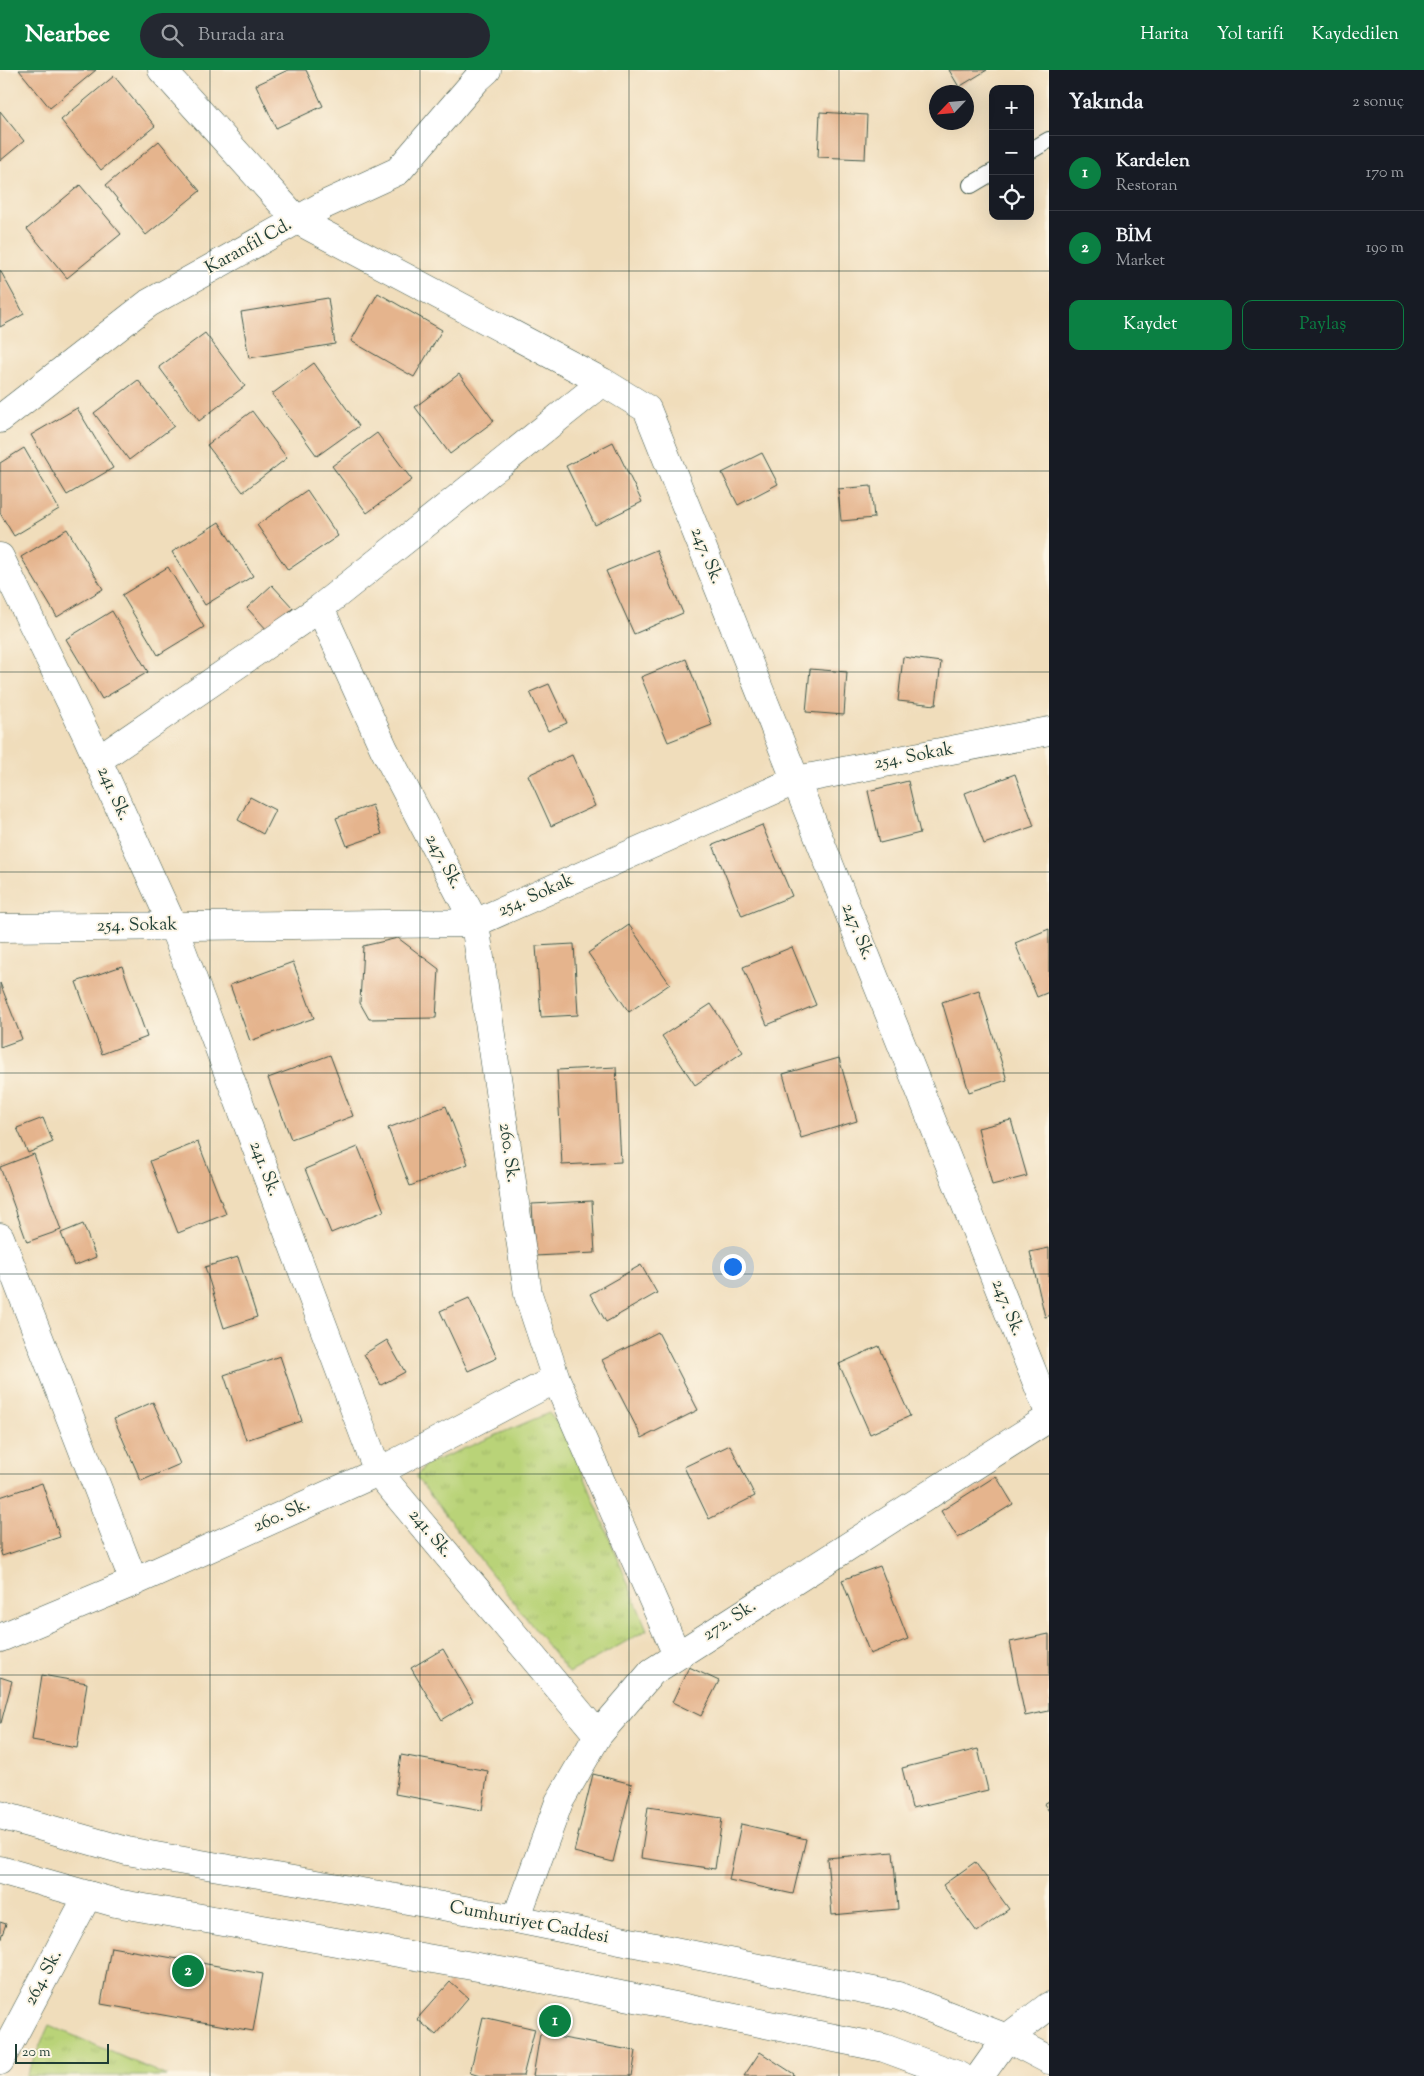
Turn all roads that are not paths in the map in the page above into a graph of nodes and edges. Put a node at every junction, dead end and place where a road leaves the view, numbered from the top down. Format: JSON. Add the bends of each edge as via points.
{"nodes":[{"id":1,"x":162,"y":70,"type":"edge"},
{"id":2,"x":487,"y":70,"type":"edge"},
{"id":3,"x":1049,"y":140,"type":"edge"},
{"id":4,"x":1034,"y":149,"type":"edge"},
{"id":5,"x":989,"y":174,"type":"edge"},
{"id":6,"x":971,"y":184,"type":"dead end"},
{"id":7,"x":297,"y":220,"type":"junction"},
{"id":8,"x":603,"y":382,"type":"junction"},
{"id":9,"x":0,"y":419,"type":"edge"},
{"id":10,"x":0,"y":558,"type":"edge"},
{"id":11,"x":320,"y":608,"type":"junction"},
{"id":12,"x":1049,"y":731,"type":"edge"},
{"id":13,"x":98,"y":760,"type":"junction"},
{"id":14,"x":797,"y":780,"type":"junction"},
{"id":15,"x":475,"y":923,"type":"junction"},
{"id":16,"x":173,"y":926,"type":"junction"},
{"id":17,"x":0,"y":928,"type":"edge"},
{"id":18,"x":0,"y":1237,"type":"edge"},
{"id":19,"x":556,"y":1379,"type":"junction"},
{"id":20,"x":1049,"y":1413,"type":"edge"},
{"id":21,"x":1049,"y":1418,"type":"edge"},
{"id":22,"x":378,"y":1472,"type":"junction"},
{"id":23,"x":134,"y":1582,"type":"junction"},
{"id":24,"x":0,"y":1638,"type":"edge"},
{"id":25,"x":678,"y":1655,"type":"junction"},
{"id":26,"x":598,"y":1735,"type":"junction"},
{"id":27,"x":0,"y":1815,"type":"edge"},
{"id":28,"x":0,"y":1870,"type":"edge"},
{"id":29,"x":88,"y":1895,"type":"junction"},
{"id":30,"x":516,"y":1919,"type":"junction"},
{"id":31,"x":1049,"y":2006,"type":"edge"},
{"id":32,"x":1007,"y":2038,"type":"junction"},
{"id":33,"x":1049,"y":2060,"type":"edge"},
{"id":34,"x":0,"y":2061,"type":"edge"},
{"id":35,"x":960,"y":2076,"type":"edge"},
{"id":36,"x":980,"y":2076,"type":"edge"}],
"edges":[{"from":1,"to":7,"type":"street"},
{"from":2,"to":7,"type":"street","name":"Karanfil Cd.","via":[[398,171]]},
{"from":3,"to":4,"type":"lane"},
{"from":5,"to":6,"type":"lane"},
{"from":7,"to":8,"type":"street","name":"247. Sk."},
{"from":7,"to":9,"type":"street","name":"Karanfil Cd.","via":[[149,303]]},
{"from":8,"to":11,"type":"street"},
{"from":8,"to":14,"type":"street","name":"247. Sk.","via":[[647,409]]},
{"from":10,"to":13,"type":"street","name":"241. Sk."},
{"from":11,"to":13,"type":"street"},
{"from":11,"to":15,"type":"street","name":"247. Sk.","via":[[384,749]]},
{"from":12,"to":14,"type":"street","name":"254. Sokak"},
{"from":13,"to":16,"type":"street","name":"241. Sk."},
{"from":14,"to":15,"type":"street","name":"254. Sokak"},
{"from":14,"to":20,"type":"street","name":"247. Sk."},
{"from":15,"to":16,"type":"street","name":"254. Sokak"},
{"from":15,"to":19,"type":"street","name":"260. Sk.","via":[[528,1294]]},
{"from":16,"to":17,"type":"street","name":"254. Sokak"},
{"from":16,"to":22,"type":"street","name":"241. Sk."},
{"from":18,"to":23,"type":"street"},
{"from":19,"to":22,"type":"street","name":"260. Sk."},
{"from":19,"to":25,"type":"street","name":"260. Sk."},
{"from":21,"to":25,"type":"street","name":"272. Sk."},
{"from":22,"to":23,"type":"street","name":"260. Sk."},
{"from":22,"to":26,"type":"street","name":"241. Sk."},
{"from":23,"to":24,"type":"street","name":"260. Sk."},
{"from":25,"to":26,"type":"street","name":"272. Sk.","via":[[652,1672]]},
{"from":26,"to":30,"type":"street","name":"272. Sk.","via":[[559,1802]]},
{"from":27,"to":30,"type":"street","name":"Cumhuriyet Caddesi","via":[[127,1851]]},
{"from":28,"to":29,"type":"street"},
{"from":29,"to":34,"type":"street","name":"264. Sk."},
{"from":29,"to":35,"type":"street","via":[[116,1903],[506,1972],[884,2048]]},
{"from":30,"to":32,"type":"street","name":"Cumhuriyet Caddesi","via":[[898,1996]]},
{"from":31,"to":32,"type":"street"},
{"from":32,"to":33,"type":"street","name":"Cumhuriyet Caddesi"},
{"from":32,"to":36,"type":"street"}]}
